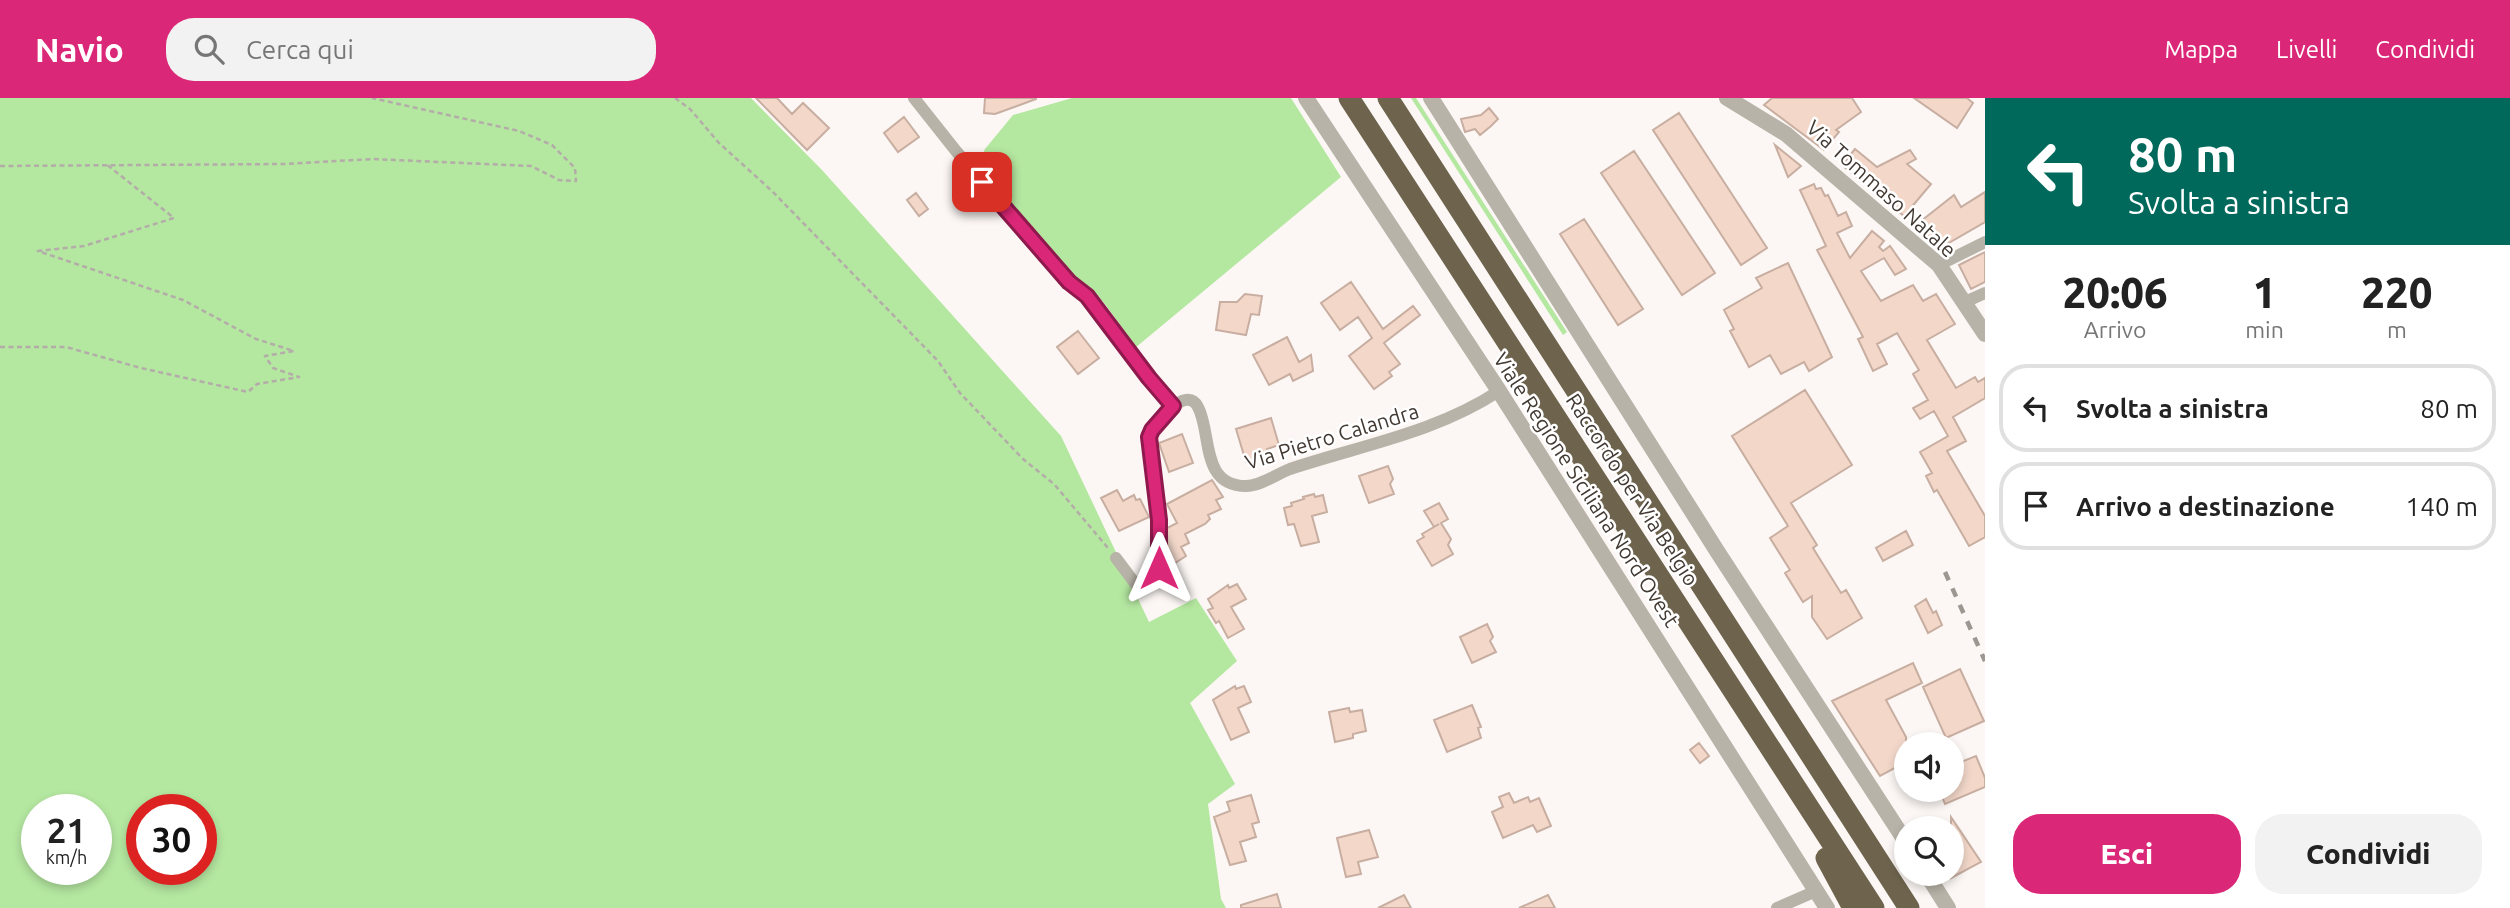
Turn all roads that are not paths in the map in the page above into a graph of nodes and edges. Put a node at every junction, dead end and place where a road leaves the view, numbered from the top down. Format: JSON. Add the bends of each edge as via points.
{"nodes":[{"id":1,"x":914,"y":98,"type":"edge"},
{"id":2,"x":1306,"y":98,"type":"edge"},
{"id":3,"x":1349,"y":98,"type":"edge"},
{"id":4,"x":1388,"y":98,"type":"edge"},
{"id":5,"x":1431,"y":98,"type":"edge"},
{"id":6,"x":1727,"y":98,"type":"edge"},
{"id":7,"x":1985,"y":242,"type":"edge"},
{"id":8,"x":1939,"y":265,"type":"junction"},
{"id":9,"x":1985,"y":293,"type":"edge"},
{"id":10,"x":1965,"y":302,"type":"junction"},
{"id":11,"x":1985,"y":334,"type":"edge"},
{"id":12,"x":1499,"y":391,"type":"junction"},
{"id":13,"x":1173,"y":406,"type":"junction"},
{"id":14,"x":1565,"y":433,"type":"junction"},
{"id":15,"x":1116,"y":558,"type":"road end"},
{"id":16,"x":1894,"y":824,"type":"edge"},
{"id":17,"x":1934,"y":886,"type":"edge"},
{"id":18,"x":1816,"y":891,"type":"junction"},
{"id":19,"x":1777,"y":908,"type":"edge"},
{"id":20,"x":1827,"y":908,"type":"edge"},
{"id":21,"x":1853,"y":908,"type":"edge"},
{"id":22,"x":1874,"y":908,"type":"edge"},
{"id":23,"x":1909,"y":908,"type":"edge"},
{"id":24,"x":1948,"y":908,"type":"edge"}],
"edges":[{"from":1,"to":13,"type":"street","via":[[1069,282],[1087,296]]},
{"from":2,"to":12,"type":"street","name":"Viale Regione Siciliana Nord Ovest"},
{"from":3,"to":14,"type":"highway","name":"Raccordo per Via Belgio"},
{"from":4,"to":23,"type":"highway","name":"Raccordo per Via Belgio"},
{"from":5,"to":16,"type":"street"},
{"from":6,"to":8,"type":"street","name":"Via Tommaso Natale","via":[[1786,134]]},
{"from":7,"to":8,"type":"street"},
{"from":8,"to":10,"type":"street","name":"Via Tommaso Natale"},
{"from":9,"to":10,"type":"street"},
{"from":10,"to":11,"type":"street","name":"Via Tommaso Natale"},
{"from":12,"to":13,"type":"street","name":"Via Pietro Calandra","via":[[1433,426],[1244,486],[1228,481],[1213,465],[1196,403]]},
{"from":12,"to":18,"type":"street","name":"Viale Regione Siciliana Nord Ovest"},
{"from":13,"to":15,"type":"street","via":[[1149,437],[1159,520],[1155,582],[1137,586]]},
{"from":14,"to":21,"type":"highway","via":[[1646,575],[1811,832]]},
{"from":14,"to":22,"type":"highway","name":"Raccordo per Via Belgio"},
{"from":17,"to":24,"type":"street"},
{"from":18,"to":19,"type":"street"},
{"from":18,"to":20,"type":"street","name":"Viale Regione Siciliana Nord Ovest"}]}
